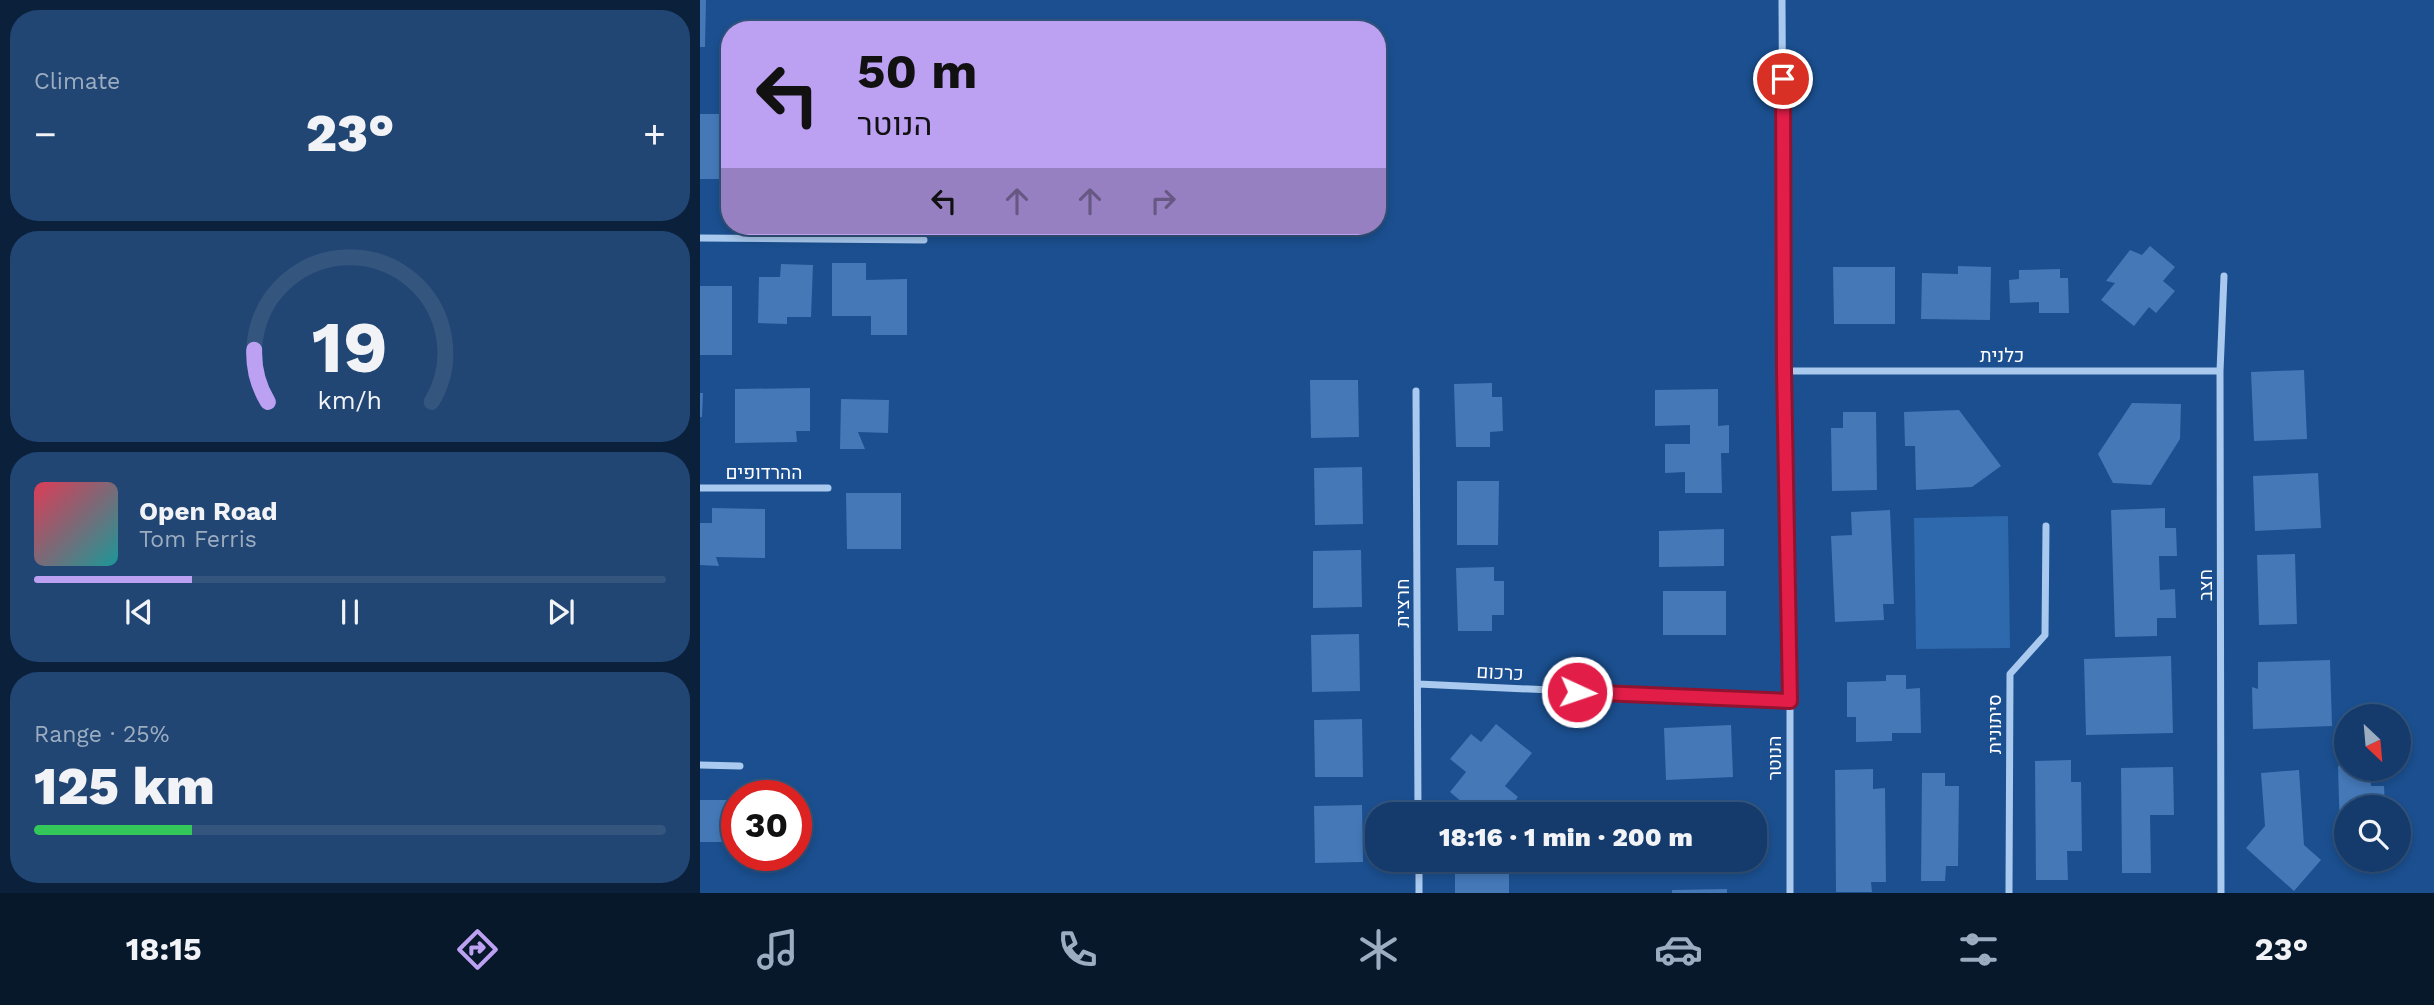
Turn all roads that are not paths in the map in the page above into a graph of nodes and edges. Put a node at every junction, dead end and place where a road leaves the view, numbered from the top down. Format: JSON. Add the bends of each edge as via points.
{"nodes":[{"id":1,"x":1782,"y":0,"type":"edge"},
{"id":2,"x":700,"y":238,"type":"edge"},
{"id":3,"x":924,"y":240,"type":"dead end"},
{"id":4,"x":2224,"y":276,"type":"dead end"},
{"id":5,"x":1784,"y":371,"type":"junction"},
{"id":6,"x":2220,"y":371,"type":"junction"},
{"id":7,"x":1416,"y":391,"type":"dead end"},
{"id":8,"x":700,"y":488,"type":"edge"},
{"id":9,"x":828,"y":488,"type":"dead end"},
{"id":10,"x":2046,"y":526,"type":"dead end"},
{"id":11,"x":1418,"y":684,"type":"junction"},
{"id":12,"x":1790,"y":701,"type":"junction"},
{"id":13,"x":700,"y":765,"type":"edge"},
{"id":14,"x":740,"y":766,"type":"dead end"},
{"id":15,"x":1418,"y":802,"type":"edge"},
{"id":16,"x":1419,"y":872,"type":"edge"},
{"id":17,"x":1419,"y":893,"type":"edge"},
{"id":18,"x":1790,"y":893,"type":"edge"},
{"id":19,"x":2009,"y":893,"type":"edge"},
{"id":20,"x":2221,"y":893,"type":"edge"}],
"edges":[{"from":1,"to":5,"type":"street","name":"הנוטר"},
{"from":2,"to":3,"type":"street"},
{"from":4,"to":6,"type":"street","name":"חצב"},
{"from":5,"to":6,"type":"street","name":"כלנית"},
{"from":5,"to":12,"type":"street","name":"הנוטר"},
{"from":6,"to":20,"type":"street","name":"חצב"},
{"from":7,"to":11,"type":"street","name":"חרצית"},
{"from":8,"to":9,"type":"street","name":"ההרדופים"},
{"from":10,"to":19,"type":"street","name":"סיתונית","via":[[2045,635],[2010,674]]},
{"from":11,"to":12,"type":"street","name":"כרכום"},
{"from":11,"to":15,"type":"street","name":"חרצית"},
{"from":12,"to":18,"type":"street","name":"הנוטר"},
{"from":13,"to":14,"type":"street"},
{"from":16,"to":17,"type":"street"}]}
